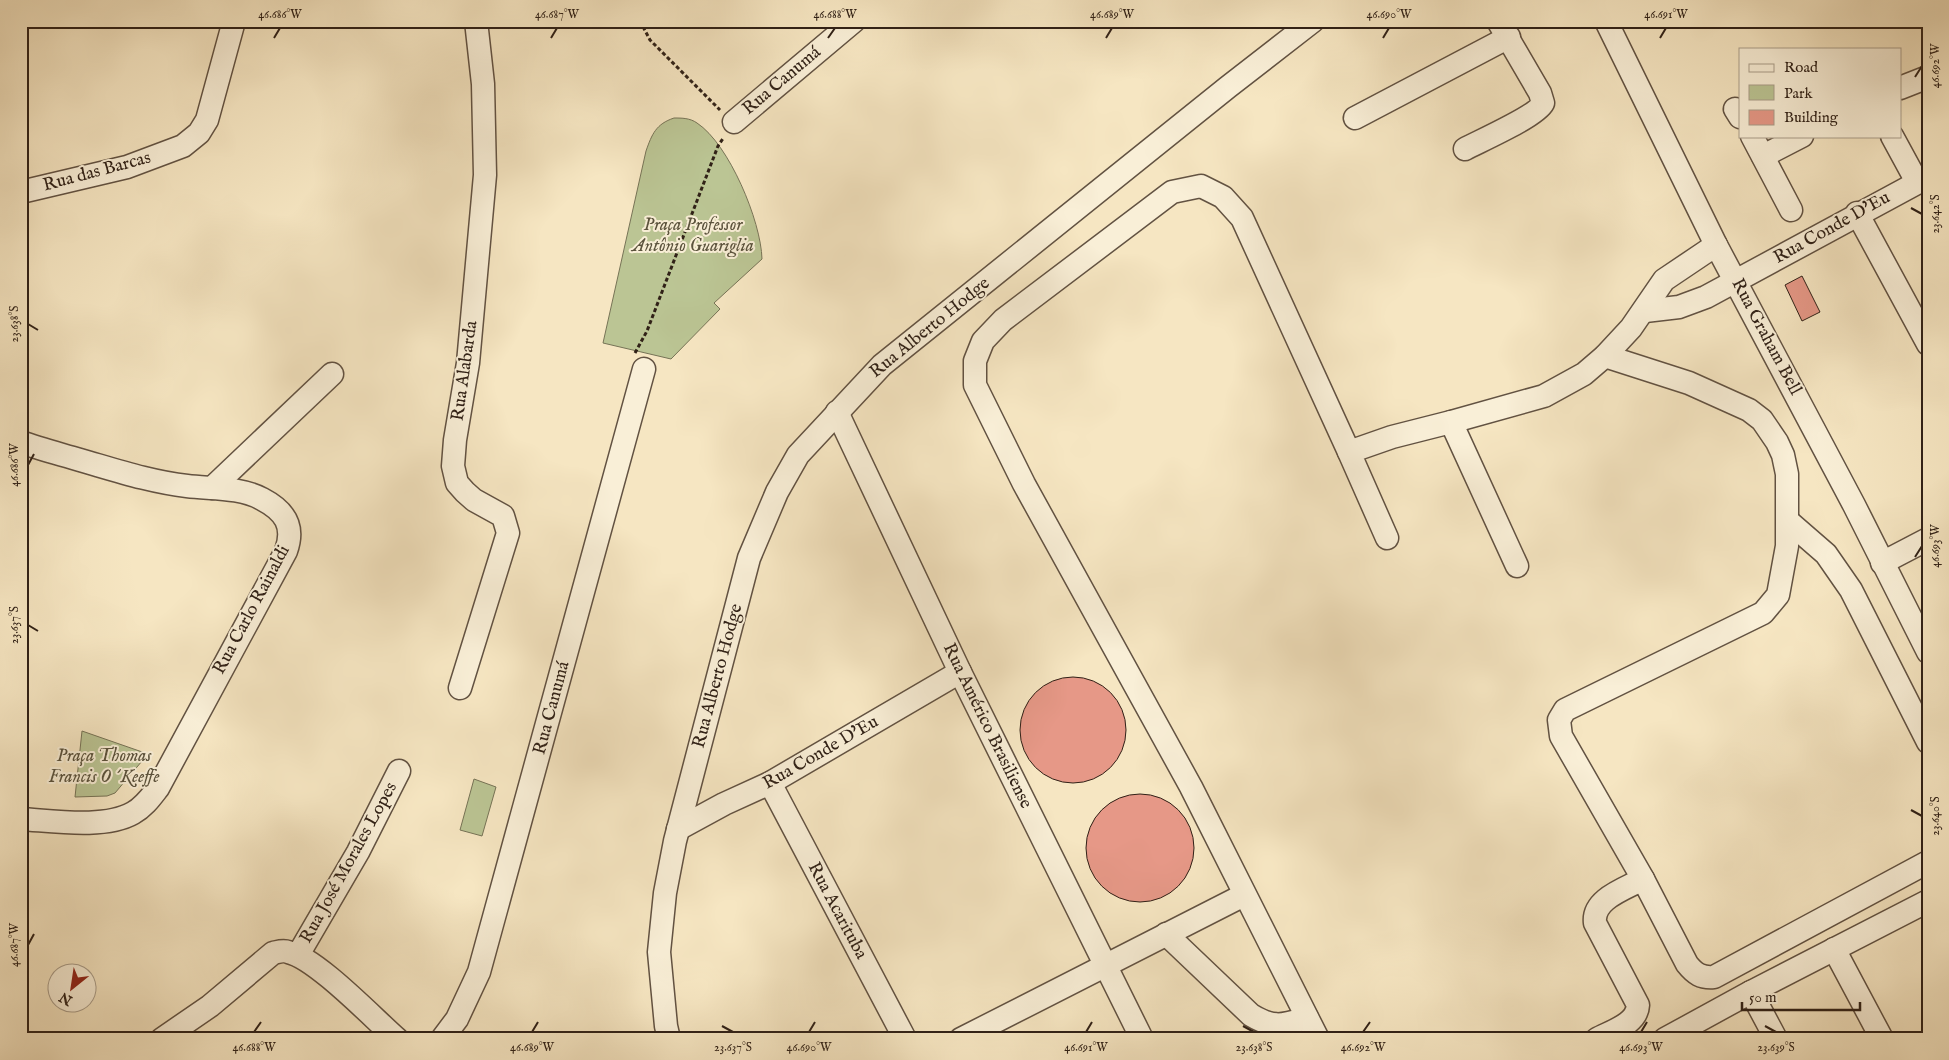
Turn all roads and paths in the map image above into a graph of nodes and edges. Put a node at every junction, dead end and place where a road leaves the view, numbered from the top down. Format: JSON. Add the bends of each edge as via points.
{"nodes":[{"id":1,"x":234,"y":21,"type":"edge"},
{"id":2,"x":476,"y":21,"type":"edge"},
{"id":3,"x":640,"y":21,"type":"edge"},
{"id":4,"x":854,"y":21,"type":"edge"},
{"id":5,"x":1313,"y":21,"type":"edge"},
{"id":6,"x":1606,"y":21,"type":"edge"},
{"id":7,"x":1504,"y":29,"type":"edge"},
{"id":8,"x":1928,"y":77,"type":"edge"},
{"id":9,"x":1902,"y":87,"type":"edge"},
{"id":10,"x":713,"y":103,"type":"dead end"},
{"id":11,"x":1355,"y":118,"type":"dead end"},
{"id":12,"x":734,"y":122,"type":"joint"},
{"id":13,"x":1753,"y":138,"type":"edge"},
{"id":14,"x":1798,"y":138,"type":"edge"},
{"id":15,"x":1893,"y":138,"type":"edge"},
{"id":16,"x":1465,"y":149,"type":"dead end"},
{"id":17,"x":1763,"y":156,"type":"junction"},
{"id":18,"x":1922,"y":180,"type":"edge"},
{"id":19,"x":21,"y":192,"type":"edge"},
{"id":20,"x":1791,"y":210,"type":"dead end"},
{"id":21,"x":1857,"y":213,"type":"junction"},
{"id":22,"x":1716,"y":245,"type":"junction"},
{"id":23,"x":1737,"y":280,"type":"junction"},
{"id":24,"x":1645,"y":310,"type":"junction"},
{"id":25,"x":1928,"y":344,"type":"edge"},
{"id":26,"x":1605,"y":356,"type":"junction"},
{"id":27,"x":639,"y":362,"type":"joint"},
{"id":28,"x":332,"y":374,"type":"dead end"},
{"id":29,"x":837,"y":412,"type":"junction"},
{"id":30,"x":1451,"y":422,"type":"junction"},
{"id":31,"x":21,"y":442,"type":"edge"},
{"id":32,"x":1349,"y":452,"type":"junction"},
{"id":33,"x":212,"y":488,"type":"junction"},
{"id":34,"x":1788,"y":521,"type":"junction"},
{"id":35,"x":1387,"y":538,"type":"dead end"},
{"id":36,"x":1928,"y":539,"type":"edge"},
{"id":37,"x":1882,"y":563,"type":"junction"},
{"id":38,"x":1517,"y":566,"type":"dead end"},
{"id":39,"x":1928,"y":652,"type":"edge"},
{"id":40,"x":960,"y":672,"type":"junction"},
{"id":41,"x":460,"y":688,"type":"dead end"},
{"id":42,"x":1928,"y":742,"type":"edge"},
{"id":43,"x":399,"y":771,"type":"dead end"},
{"id":44,"x":770,"y":783,"type":"junction"},
{"id":45,"x":21,"y":819,"type":"edge"},
{"id":46,"x":678,"y":829,"type":"junction"},
{"id":47,"x":1928,"y":862,"type":"edge"},
{"id":48,"x":1643,"y":879,"type":"junction"},
{"id":49,"x":1244,"y":895,"type":"junction"},
{"id":50,"x":1928,"y":901,"type":"edge"},
{"id":51,"x":1166,"y":934,"type":"junction"},
{"id":52,"x":1834,"y":948,"type":"junction"},
{"id":53,"x":298,"y":955,"type":"junction"},
{"id":54,"x":1105,"y":965,"type":"junction"},
{"id":55,"x":1751,"y":992,"type":"junction"},
{"id":56,"x":1307,"y":1018,"type":"junction"},
{"id":57,"x":162,"y":1039,"type":"edge"},
{"id":58,"x":397,"y":1039,"type":"edge"},
{"id":59,"x":442,"y":1039,"type":"edge"},
{"id":60,"x":670,"y":1039,"type":"edge"},
{"id":61,"x":905,"y":1039,"type":"edge"},
{"id":62,"x":961,"y":1039,"type":"edge"},
{"id":63,"x":1142,"y":1039,"type":"edge"},
{"id":64,"x":1318,"y":1039,"type":"edge"},
{"id":65,"x":1597,"y":1039,"type":"edge"},
{"id":66,"x":1666,"y":1039,"type":"edge"},
{"id":67,"x":1776,"y":1039,"type":"edge"},
{"id":68,"x":1882,"y":1039,"type":"edge"}],
"edges":[{"from":1,"to":19,"type":"street","name":"Rua das Barcas","via":[[207,120],[183,146],[127,167]]},
{"from":2,"to":41,"type":"street","name":"Rua Alabarda","via":[[484,84],[485,174],[468,363],[453,466],[457,483],[474,500],[503,516],[508,533]]},
{"from":3,"to":10,"type":"path","via":[[650,40]]},
{"from":4,"to":12,"type":"street","name":"Rua Canumá"},
{"from":5,"to":29,"type":"street","name":"Rua Alberto Hodge","via":[[882,365]]},
{"from":6,"to":22,"type":"street","name":"Rua Graham Bell"},
{"from":7,"to":11,"type":"street"},
{"from":7,"to":16,"type":"street","via":[[1540,93],[1542,106]]},
{"from":8,"to":9,"type":"street"},
{"from":12,"to":27,"type":"path","via":[[718,146],[646,331]]},
{"from":13,"to":17,"type":"street"},
{"from":14,"to":17,"type":"street"},
{"from":15,"to":18,"type":"street"},
{"from":17,"to":20,"type":"street"},
{"from":18,"to":21,"type":"street","name":"Rua Conde D'Eu"},
{"from":21,"to":23,"type":"street","name":"Rua Conde D'Eu"},
{"from":21,"to":25,"type":"street"},
{"from":22,"to":23,"type":"street","name":"Rua Graham Bell"},
{"from":22,"to":24,"type":"street","via":[[1664,280]]},
{"from":23,"to":24,"type":"street","name":"Rua Conde D'Eu","via":[[1691,304]]},
{"from":23,"to":37,"type":"street","name":"Rua Graham Bell"},
{"from":24,"to":26,"type":"street"},
{"from":26,"to":30,"type":"street","via":[[1584,374],[1544,396]]},
{"from":26,"to":34,"type":"street","via":[[1689,383],[1756,414],[1783,455],[1787,474]]},
{"from":27,"to":59,"type":"street","name":"Rua Canumá","via":[[479,972],[458,1019]]},
{"from":28,"to":33,"type":"street"},
{"from":29,"to":40,"type":"street","name":"Rua Américo Brasiliense"},
{"from":29,"to":46,"type":"street","name":"Rua Alberto Hodge","via":[[798,455],[777,492],[749,558]]},
{"from":30,"to":32,"type":"street"},
{"from":30,"to":38,"type":"street"},
{"from":31,"to":33,"type":"street","name":"Rua Carlo Rainaldi","via":[[119,471],[187,486]]},
{"from":32,"to":35,"type":"street"},
{"from":32,"to":49,"type":"street","via":[[1242,218],[1223,197],[1201,186],[1172,192],[1003,320],[983,341],[975,362],[975,385],[1024,484],[1191,787]]},
{"from":33,"to":45,"type":"street","name":"Rua Carlo Rainaldi","via":[[261,498],[277,508],[289,526],[290,542],[158,788],[145,804],[119,819],[103,822]]},
{"from":34,"to":42,"type":"street","via":[[1826,554],[1851,590]]},
{"from":34,"to":48,"type":"street","via":[[1781,584],[1772,604],[1762,613],[1565,710],[1559,720],[1561,736]]},
{"from":36,"to":37,"type":"street"},
{"from":37,"to":39,"type":"street","name":"Rua Graham Bell"},
{"from":40,"to":44,"type":"street","name":"Rua Conde D'Eu"},
{"from":40,"to":54,"type":"street","name":"Rua Américo Brasiliense"},
{"from":43,"to":53,"type":"street","name":"Rua José Morales Lopes","via":[[358,852]]},
{"from":44,"to":46,"type":"street","name":"Rua Conde D'Eu"},
{"from":44,"to":61,"type":"street","name":"Rua Acarituba"},
{"from":46,"to":60,"type":"street","name":"Rua Alberto Hodge","via":[[665,893],[659,952]]},
{"from":47,"to":48,"type":"street","via":[[1714,976],[1705,977],[1694,973],[1687,964]]},
{"from":48,"to":65,"type":"street","via":[[1602,903],[1594,916],[1638,1005],[1633,1019]]},
{"from":49,"to":51,"type":"street"},
{"from":49,"to":56,"type":"street"},
{"from":50,"to":52,"type":"street"},
{"from":51,"to":54,"type":"street"},
{"from":51,"to":56,"type":"street","via":[[1251,1015],[1266,1024],[1281,1026]]},
{"from":52,"to":55,"type":"street"},
{"from":52,"to":68,"type":"street"},
{"from":53,"to":57,"type":"street","name":"Rua José Morales Lopes","via":[[288,951],[273,953],[210,1006]]},
{"from":53,"to":58,"type":"street","name":"Rua José Morales Lopes"},
{"from":54,"to":62,"type":"street"},
{"from":54,"to":63,"type":"street","name":"Rua Américo Brasiliense"},
{"from":55,"to":66,"type":"street"},
{"from":55,"to":67,"type":"street"},
{"from":56,"to":64,"type":"street"}]}
